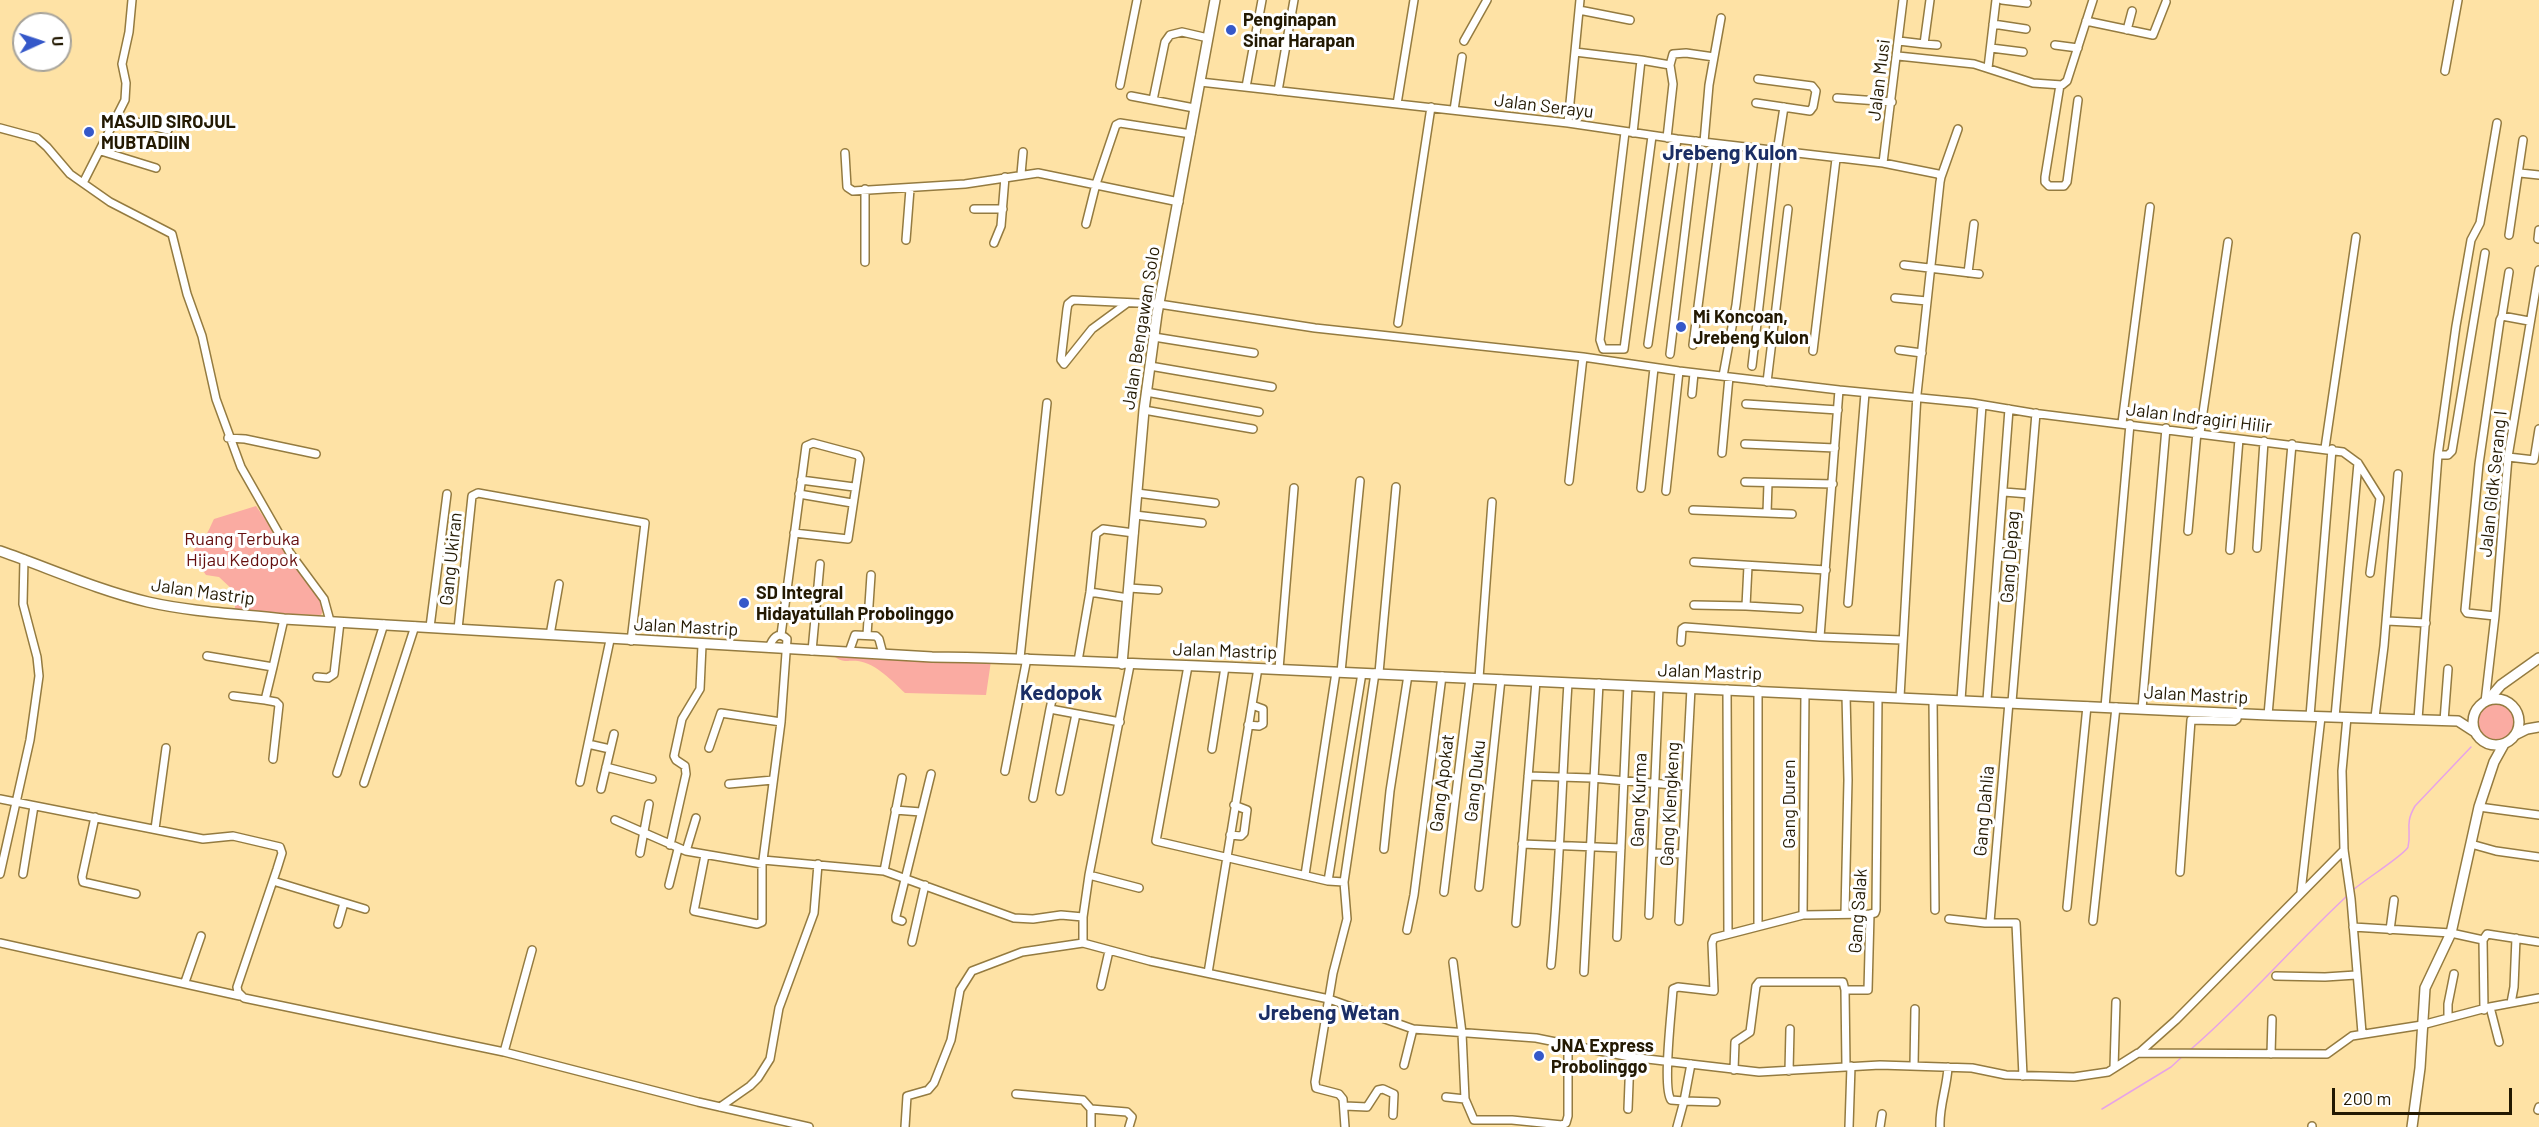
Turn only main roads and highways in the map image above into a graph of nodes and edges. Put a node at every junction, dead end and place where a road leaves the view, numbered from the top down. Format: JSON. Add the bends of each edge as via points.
{"nodes":[{"id":1,"x":1215,"y":0,"type":"edge"},
{"id":2,"x":0,"y":551,"type":"edge"},
{"id":3,"x":2539,"y":658,"type":"edge"},
{"id":4,"x":1127,"y":664,"type":"junction"},
{"id":5,"x":2501,"y":685,"type":"junction"},
{"id":6,"x":2500,"y":699,"type":"junction"},
{"id":7,"x":2486,"y":701,"type":"junction"},
{"id":8,"x":2475,"y":712,"type":"junction"},
{"id":9,"x":2519,"y":719,"type":"junction"},
{"id":10,"x":2458,"y":721,"type":"junction"},
{"id":11,"x":2537,"y":727,"type":"edge"},
{"id":12,"x":2475,"y":732,"type":"junction"},
{"id":13,"x":2515,"y":735,"type":"junction"},
{"id":14,"x":2504,"y":744,"type":"junction"},
{"id":15,"x":2490,"y":745,"type":"junction"},
{"id":16,"x":2494,"y":762,"type":"junction"},
{"id":17,"x":2412,"y":1127,"type":"edge"}],
"edges":[{"from":1,"to":4,"type":"main road","name":"Jalan Bengawan Solo","via":[[1146,392],[1128,598]]},
{"from":2,"to":4,"type":"main road","name":"Jalan Mastrip","via":[[124,596],[172,607],[284,619],[812,651]]},
{"from":3,"to":5,"type":"main road"},
{"from":4,"to":10,"type":"main road","name":"Jalan Mastrip","via":[[1987,700],[2193,715],[2238,713]]},
{"from":5,"to":6,"type":"main road"},
{"from":5,"to":7,"type":"main road"},
{"from":6,"to":7,"type":"main road"},
{"from":6,"to":9,"type":"main road","via":[[2513,706]]},
{"from":7,"to":8,"type":"main road"},
{"from":8,"to":10,"type":"main road","name":"Jalan Mastrip"},
{"from":8,"to":12,"type":"main road"},
{"from":9,"to":11,"type":"main road"},
{"from":9,"to":13,"type":"main road"},
{"from":10,"to":12,"type":"main road"},
{"from":11,"to":13,"type":"main road"},
{"from":12,"to":15,"type":"main road"},
{"from":13,"to":14,"type":"main road"},
{"from":14,"to":15,"type":"main road"},
{"from":14,"to":16,"type":"main road"},
{"from":15,"to":16,"type":"main road"},
{"from":16,"to":17,"type":"main road","via":[[2479,807],[2451,933],[2425,988]]}]}
